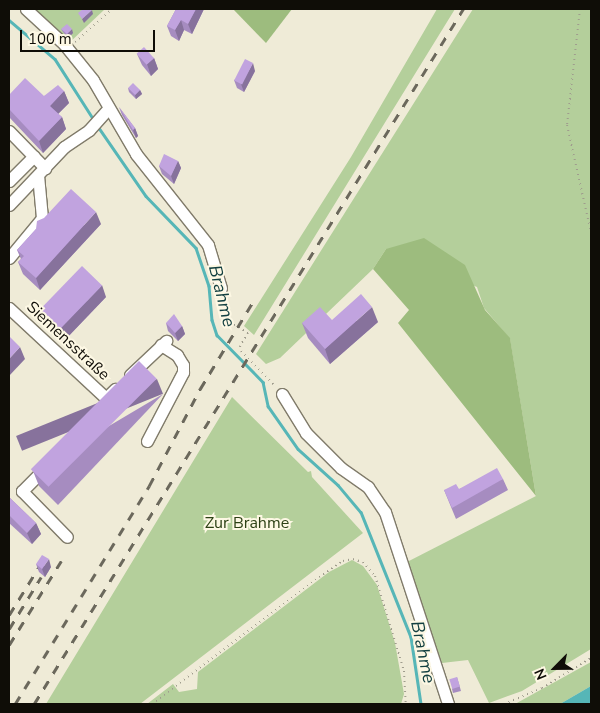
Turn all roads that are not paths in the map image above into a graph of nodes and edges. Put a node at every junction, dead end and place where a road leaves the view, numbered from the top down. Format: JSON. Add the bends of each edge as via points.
{"nodes":[{"id":1,"x":26,"y":9,"type":"edge"},
{"id":2,"x":106,"y":112,"type":"junction"},
{"id":3,"x":9,"y":131,"type":"edge"},
{"id":4,"x":34,"y":156,"type":"junction"},
{"id":5,"x":41,"y":171,"type":"junction"},
{"id":6,"x":9,"y":181,"type":"edge"},
{"id":7,"x":9,"y":205,"type":"edge"},
{"id":8,"x":9,"y":258,"type":"edge"},
{"id":9,"x":222,"y":288,"type":"road end"},
{"id":10,"x":9,"y":308,"type":"edge"},
{"id":11,"x":282,"y":394,"type":"road end"},
{"id":12,"x":106,"y":398,"type":"junction"},
{"id":13,"x":100,"y":410,"type":"edge"},
{"id":14,"x":147,"y":441,"type":"dead end"},
{"id":15,"x":52,"y":460,"type":"edge"},
{"id":16,"x":67,"y":537,"type":"dead end"},
{"id":17,"x":448,"y":704,"type":"edge"}],
"edges":[{"from":1,"to":2,"type":"street","via":[[68,49],[92,80]]},
{"from":2,"to":5,"type":"street"},
{"from":2,"to":9,"type":"street","via":[[208,245]]},
{"from":3,"to":4,"type":"street"},
{"from":4,"to":5,"type":"street"},
{"from":4,"to":6,"type":"street"},
{"from":5,"to":7,"type":"street"},
{"from":5,"to":8,"type":"street","via":[[42,218]]},
{"from":10,"to":12,"type":"street","name":"Siemensstraße"},
{"from":11,"to":17,"type":"street","via":[[306,434],[341,468],[368,487],[385,512]]},
{"from":12,"to":13,"type":"street","name":"Siemensstraße"},
{"from":12,"to":14,"type":"street","name":"Siemensstraße","via":[[163,343],[177,355],[183,372]]},
{"from":15,"to":16,"type":"street","via":[[22,490]]}]}
